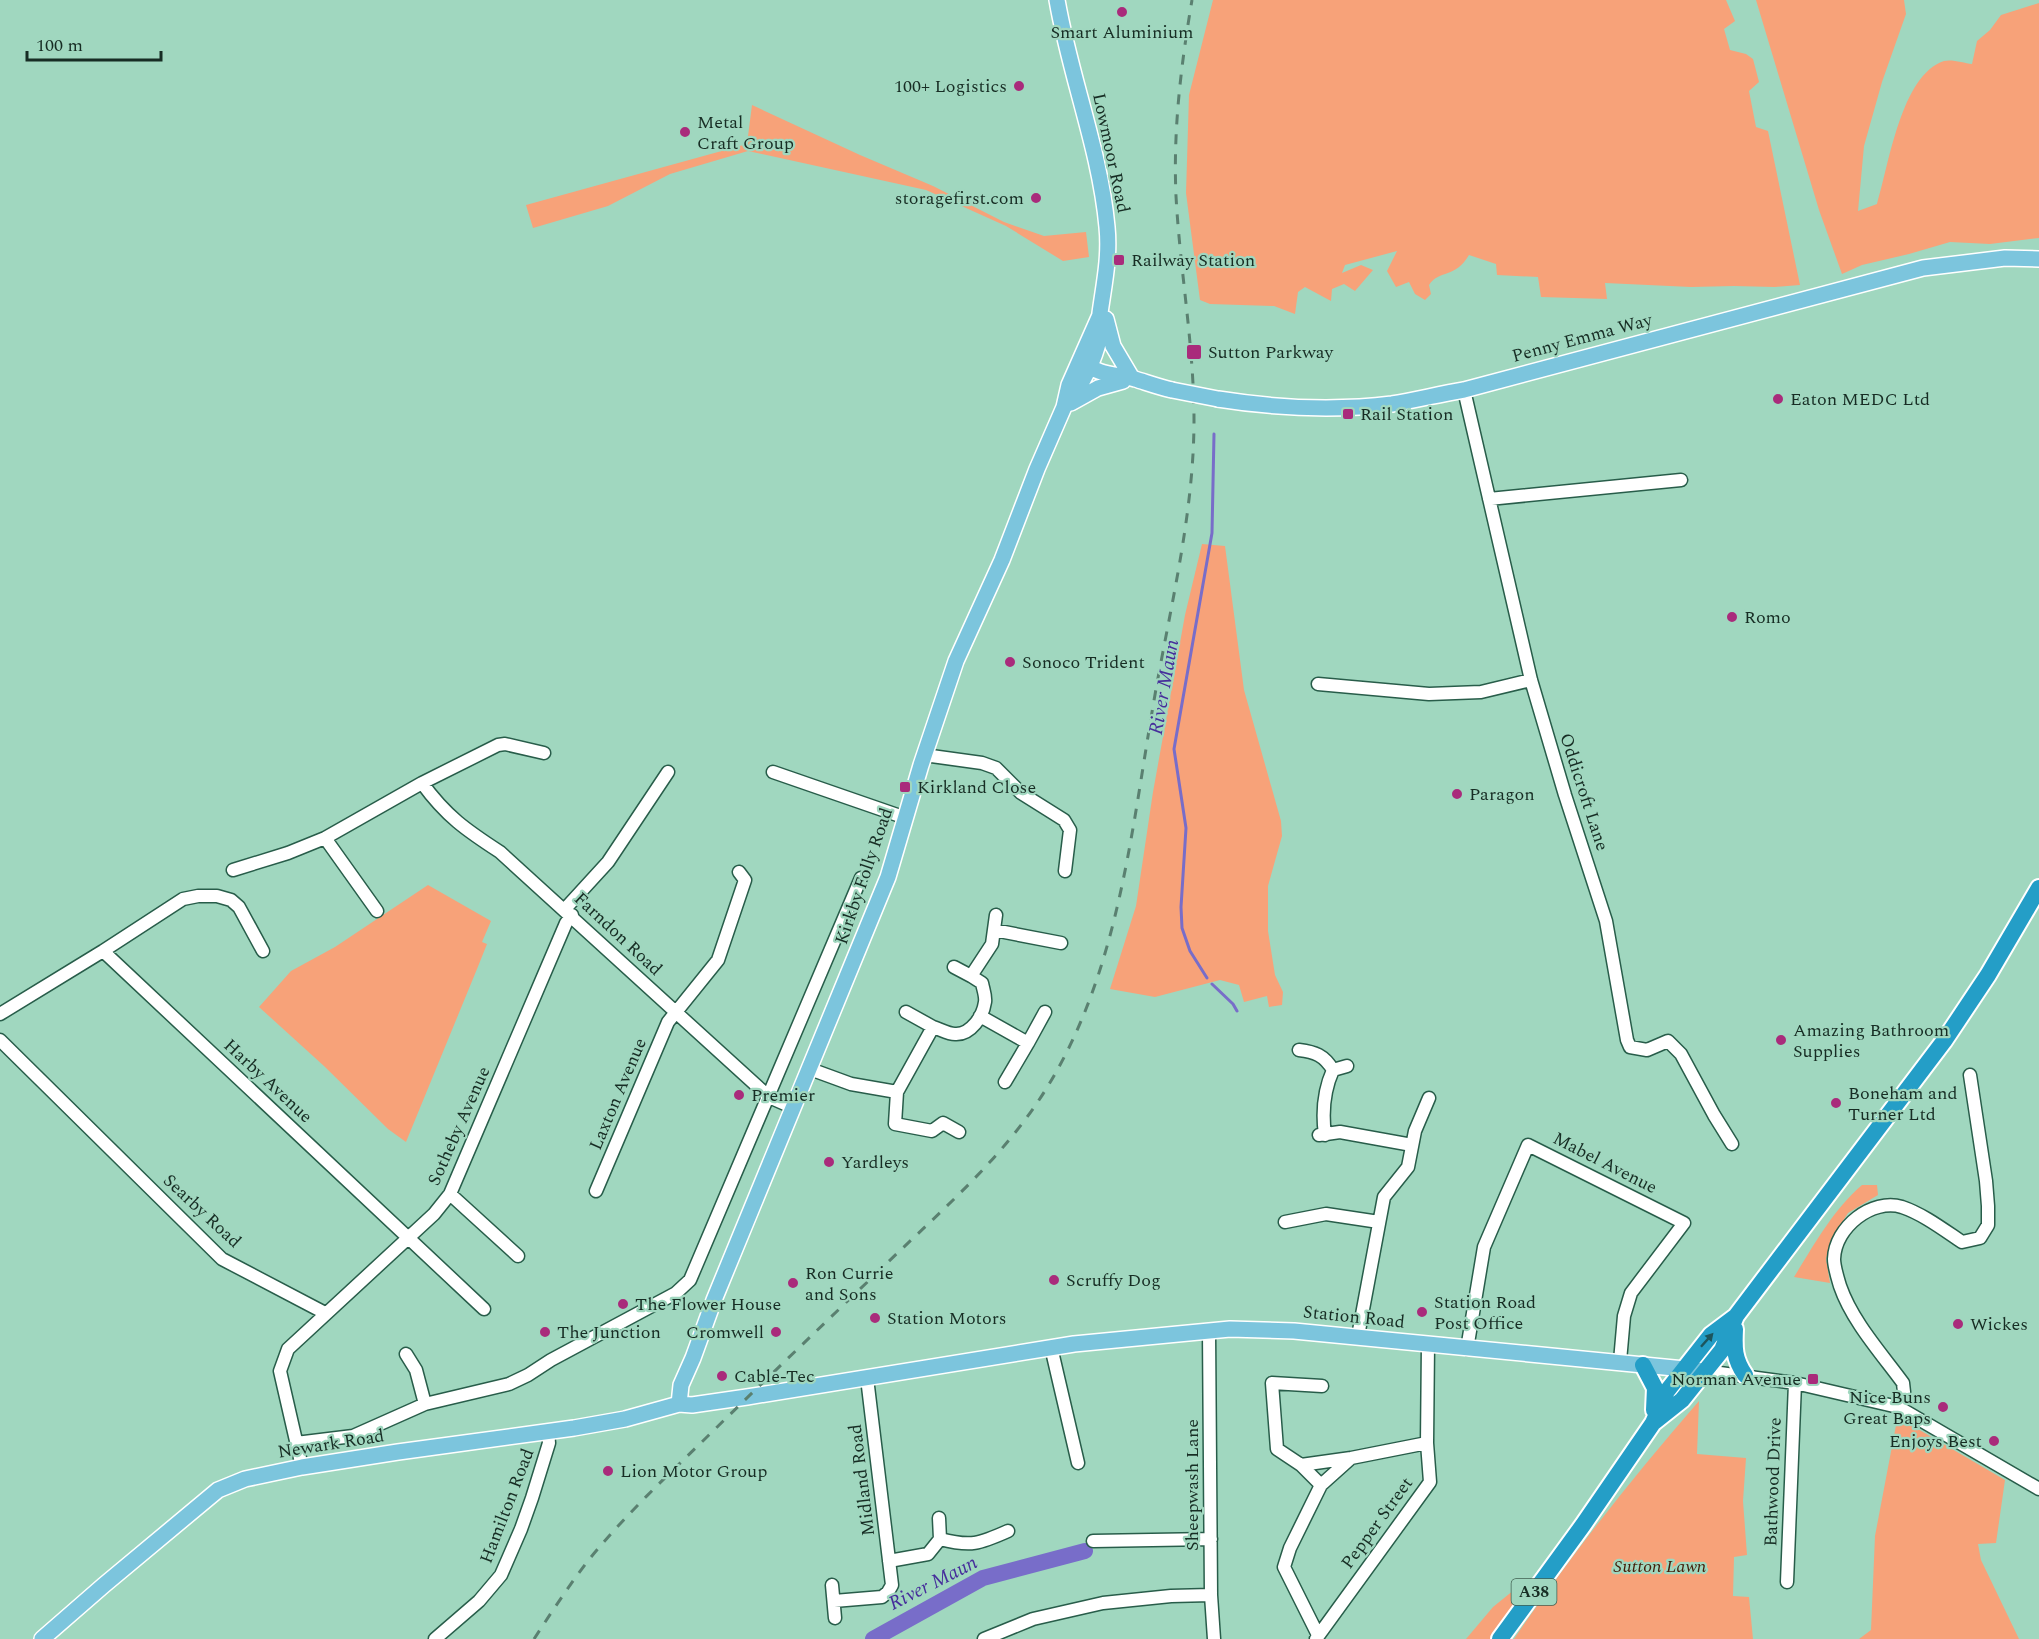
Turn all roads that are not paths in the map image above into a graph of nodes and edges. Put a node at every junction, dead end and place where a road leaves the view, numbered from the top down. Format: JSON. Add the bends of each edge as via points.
{"nodes":[{"id":1,"x":1057,"y":0,"type":"edge"},
{"id":2,"x":2039,"y":259,"type":"edge"},
{"id":3,"x":1101,"y":308,"type":"junction"},
{"id":4,"x":1087,"y":361,"type":"junction"},
{"id":5,"x":1132,"y":378,"type":"junction"},
{"id":6,"x":1464,"y":390,"type":"junction"},
{"id":7,"x":1064,"y":407,"type":"junction"},
{"id":8,"x":1681,"y":480,"type":"dead end"},
{"id":9,"x":1489,"y":499,"type":"junction"},
{"id":10,"x":1531,"y":680,"type":"junction"},
{"id":11,"x":1318,"y":684,"type":"dead end"},
{"id":12,"x":544,"y":753,"type":"dead end"},
{"id":13,"x":924,"y":755,"type":"junction"},
{"id":14,"x":668,"y":772,"type":"dead end"},
{"id":15,"x":773,"y":772,"type":"dead end"},
{"id":16,"x":422,"y":783,"type":"junction"},
{"id":17,"x":906,"y":818,"type":"junction"},
{"id":18,"x":326,"y":838,"type":"junction"},
{"id":19,"x":234,"y":870,"type":"dead end"},
{"id":20,"x":1065,"y":871,"type":"dead end"},
{"id":21,"x":738,"y":872,"type":"dead end"},
{"id":22,"x":861,"y":878,"type":"dead end"},
{"id":23,"x":2039,"y":888,"type":"edge"},
{"id":24,"x":377,"y":911,"type":"dead end"},
{"id":25,"x":568,"y":912,"type":"junction"},
{"id":26,"x":996,"y":915,"type":"dead end"},
{"id":27,"x":994,"y":930,"type":"junction"},
{"id":28,"x":1061,"y":943,"type":"dead end"},
{"id":29,"x":103,"y":951,"type":"junction"},
{"id":30,"x":263,"y":951,"type":"dead end"},
{"id":31,"x":954,"y":967,"type":"dead end"},
{"id":32,"x":971,"y":976,"type":"junction"},
{"id":33,"x":676,"y":1011,"type":"junction"},
{"id":34,"x":906,"y":1012,"type":"dead end"},
{"id":35,"x":1045,"y":1012,"type":"dead end"},
{"id":36,"x":0,"y":1014,"type":"edge"},
{"id":37,"x":980,"y":1016,"type":"junction"},
{"id":38,"x":933,"y":1027,"type":"junction"},
{"id":39,"x":0,"y":1040,"type":"edge"},
{"id":40,"x":1028,"y":1042,"type":"junction"},
{"id":41,"x":1299,"y":1050,"type":"dead end"},
{"id":42,"x":1347,"y":1066,"type":"dead end"},
{"id":43,"x":810,"y":1069,"type":"junction"},
{"id":44,"x":1333,"y":1070,"type":"junction"},
{"id":45,"x":1970,"y":1075,"type":"dead end"},
{"id":46,"x":1005,"y":1082,"type":"dead end"},
{"id":47,"x":897,"y":1092,"type":"junction"},
{"id":48,"x":769,"y":1097,"type":"junction"},
{"id":49,"x":1429,"y":1098,"type":"dead end"},
{"id":50,"x":794,"y":1108,"type":"junction"},
{"id":51,"x":959,"y":1132,"type":"dead end"},
{"id":52,"x":1732,"y":1144,"type":"dead end"},
{"id":53,"x":1412,"y":1145,"type":"junction"},
{"id":54,"x":596,"y":1191,"type":"dead end"},
{"id":55,"x":450,"y":1194,"type":"junction"},
{"id":56,"x":1285,"y":1222,"type":"dead end"},
{"id":57,"x":1379,"y":1222,"type":"junction"},
{"id":58,"x":409,"y":1237,"type":"junction"},
{"id":59,"x":518,"y":1256,"type":"dead end"},
{"id":60,"x":484,"y":1309,"type":"dead end"},
{"id":61,"x":325,"y":1313,"type":"junction"},
{"id":62,"x":1736,"y":1317,"type":"junction"},
{"id":63,"x":1209,"y":1331,"type":"junction"},
{"id":64,"x":1358,"y":1336,"type":"junction"},
{"id":65,"x":589,"y":1340,"type":"joint"},
{"id":66,"x":1428,"y":1344,"type":"junction"},
{"id":67,"x":1051,"y":1347,"type":"junction"},
{"id":68,"x":1467,"y":1349,"type":"junction"},
{"id":69,"x":406,"y":1354,"type":"dead end"},
{"id":70,"x":1620,"y":1361,"type":"junction"},
{"id":71,"x":1643,"y":1365,"type":"junction"},
{"id":72,"x":1684,"y":1369,"type":"junction"},
{"id":73,"x":1705,"y":1371,"type":"junction"},
{"id":74,"x":1745,"y":1375,"type":"junction"},
{"id":75,"x":867,"y":1378,"type":"junction"},
{"id":76,"x":1795,"y":1383,"type":"junction"},
{"id":77,"x":1322,"y":1386,"type":"dead end"},
{"id":78,"x":425,"y":1404,"type":"junction"},
{"id":79,"x":679,"y":1404,"type":"junction"},
{"id":80,"x":1898,"y":1407,"type":"junction"},
{"id":81,"x":1653,"y":1423,"type":"junction"},
{"id":82,"x":548,"y":1432,"type":"junction"},
{"id":83,"x":296,"y":1443,"type":"junction"},
{"id":84,"x":1427,"y":1443,"type":"junction"},
{"id":85,"x":1351,"y":1458,"type":"junction"},
{"id":86,"x":1078,"y":1463,"type":"dead end"},
{"id":87,"x":1301,"y":1465,"type":"junction"},
{"id":88,"x":302,"y":1467,"type":"junction"},
{"id":89,"x":1321,"y":1485,"type":"junction"},
{"id":90,"x":2039,"y":1489,"type":"edge"},
{"id":91,"x":939,"y":1518,"type":"dead end"},
{"id":92,"x":1008,"y":1531,"type":"dead end"},
{"id":93,"x":940,"y":1539,"type":"junction"},
{"id":94,"x":1211,"y":1539,"type":"junction"},
{"id":95,"x":1093,"y":1541,"type":"dead end"},
{"id":96,"x":889,"y":1561,"type":"junction"},
{"id":97,"x":1787,"y":1582,"type":"dead end"},
{"id":98,"x":832,"y":1585,"type":"dead end"},
{"id":99,"x":1211,"y":1595,"type":"junction"},
{"id":100,"x":834,"y":1601,"type":"junction"},
{"id":101,"x":835,"y":1618,"type":"dead end"},
{"id":102,"x":1317,"y":1637,"type":"edge"},
{"id":103,"x":42,"y":1639,"type":"edge"},
{"id":104,"x":435,"y":1639,"type":"edge"},
{"id":105,"x":984,"y":1639,"type":"edge"},
{"id":106,"x":1214,"y":1639,"type":"edge"},
{"id":107,"x":1500,"y":1639,"type":"edge"}],
"edges":[{"from":1,"to":3,"type":"main road","name":"Lowmoor Road","via":[[1107,228],[1107,274]]},
{"from":2,"to":6,"type":"main road","name":"Penny Emma Way","via":[[2005,258],[1923,268]]},
{"from":3,"to":4,"type":"main road","name":"Lowmoor Road","via":[[1100,334]]},
{"from":3,"to":5,"type":"main road","via":[[1113,346]]},
{"from":4,"to":5,"type":"main road","name":"Penny Emma Way","via":[[1110,376]]},
{"from":4,"to":7,"type":"main road","name":"Lowmoor Road","via":[[1080,387]]},
{"from":5,"to":6,"type":"main road","name":"Penny Emma Way","bridge":true,"via":[[1218,399],[1291,406],[1363,406]]},
{"from":5,"to":7,"type":"main road","via":[[1098,388]]},
{"from":6,"to":9,"type":"street","name":"Oddicroft Lane"},
{"from":7,"to":13,"type":"main road","name":"Kirkby Folly Road","via":[[956,661]]},
{"from":8,"to":9,"type":"street"},
{"from":9,"to":10,"type":"street","name":"Oddicroft Lane"},
{"from":10,"to":11,"type":"street","via":[[1480,692],[1429,693]]},
{"from":10,"to":52,"type":"street","name":"Oddicroft Lane","via":[[1606,921],[1630,1047],[1647,1050],[1668,1041],[1681,1054]]},
{"from":12,"to":16,"type":"street","via":[[498,745]]},
{"from":13,"to":17,"type":"main road","name":"Kirkby Folly Road"},
{"from":13,"to":20,"type":"street","via":[[996,768],[1021,793],[1064,820],[1070,830]]},
{"from":14,"to":25,"type":"street","name":"Sotheby Avenue","via":[[608,862]]},
{"from":15,"to":17,"type":"street"},
{"from":16,"to":18,"type":"street"},
{"from":16,"to":25,"type":"street","name":"Farndon Road","via":[[456,821],[500,852]]},
{"from":17,"to":43,"type":"main road","name":"Kirkby Folly Road","via":[[888,877]]},
{"from":18,"to":19,"type":"street"},
{"from":18,"to":24,"type":"street"},
{"from":21,"to":33,"type":"street","name":"Laxton Avenue","via":[[745,880],[718,960]]},
{"from":22,"to":48,"type":"street","name":"Kirkby Folly Road"},
{"from":23,"to":62,"type":"highway","number":"A38","via":[[1988,975],[1899,1102]]},
{"from":25,"to":33,"type":"street","name":"Farndon Road"},
{"from":25,"to":55,"type":"street","name":"Sotheby Avenue"},
{"from":26,"to":27,"type":"street"},
{"from":27,"to":28,"type":"street"},
{"from":27,"to":32,"type":"street","via":[[992,944]]},
{"from":29,"to":30,"type":"street","via":[[183,899],[217,896],[239,907]]},
{"from":29,"to":36,"type":"street"},
{"from":29,"to":58,"type":"street","name":"Harby Avenue"},
{"from":31,"to":32,"type":"street"},
{"from":32,"to":37,"type":"street","via":[[981,983],[985,1001]]},
{"from":33,"to":48,"type":"street","name":"Farndon Road"},
{"from":33,"to":54,"type":"street","name":"Laxton Avenue"},
{"from":34,"to":38,"type":"street"},
{"from":35,"to":40,"type":"street"},
{"from":37,"to":38,"type":"street","via":[[962,1034]]},
{"from":37,"to":40,"type":"street"},
{"from":38,"to":47,"type":"street"},
{"from":39,"to":61,"type":"street","name":"Searby Road","via":[[222,1259]]},
{"from":40,"to":46,"type":"street"},
{"from":41,"to":44,"type":"street","via":[[1327,1059]]},
{"from":42,"to":44,"type":"street"},
{"from":43,"to":47,"type":"street","via":[[850,1084]]},
{"from":43,"to":50,"type":"main road","name":"Kirkby Folly Road"},
{"from":44,"to":53,"type":"street","via":[[1321,1135],[1340,1132]]},
{"from":45,"to":80,"type":"street","via":[[1988,1206],[1988,1225],[1980,1238],[1962,1242],[1902,1207],[1882,1204],[1858,1215],[1841,1238],[1834,1258],[1848,1304],[1903,1383]]},
{"from":47,"to":51,"type":"street","via":[[895,1124],[932,1131],[943,1123]]},
{"from":48,"to":50,"type":"street","name":"Farndon Road"},
{"from":48,"to":65,"type":"street","name":"Kirkby Folly Road","via":[[690,1280],[676,1293]]},
{"from":49,"to":53,"type":"street"},
{"from":50,"to":79,"type":"main road","name":"Kirkby Folly Road","via":[[681,1385]]},
{"from":53,"to":57,"type":"street","via":[[1408,1167],[1384,1197]]},
{"from":55,"to":58,"type":"street","name":"Sotheby Avenue"},
{"from":55,"to":59,"type":"street"},
{"from":56,"to":57,"type":"street","via":[[1326,1214]]},
{"from":57,"to":64,"type":"street"},
{"from":58,"to":60,"type":"street","name":"Harby Avenue"},
{"from":58,"to":61,"type":"street","name":"Sotheby Avenue"},
{"from":61,"to":83,"type":"street","via":[[288,1349],[280,1371]]},
{"from":72,"to":62,"type":"highway","number":"A38","one_way":true,"via":[[1711,1335]]},
{"from":62,"to":73,"type":"highway","number":"A38","via":[[1724,1346]]},
{"from":62,"to":74,"type":"highway","via":[[1734,1354]]},
{"from":63,"to":64,"type":"main road","name":"Station Road","via":[[1294,1330]]},
{"from":63,"to":67,"type":"main road","name":"Station Road"},
{"from":63,"to":94,"type":"street","name":"Sheepwash Lane"},
{"from":64,"to":66,"type":"main road","name":"Station Road"},
{"from":65,"to":78,"type":"street","name":"Newark Road","via":[[509,1384]]},
{"from":66,"to":68,"type":"main road","name":"Station Road"},
{"from":66,"to":84,"type":"street","name":"Pepper Street"},
{"from":67,"to":75,"type":"main road","name":"Station Road"},
{"from":67,"to":86,"type":"street"},
{"from":68,"to":70,"type":"main road","name":"Station Road"},
{"from":68,"to":70,"type":"street","name":"Mabel Avenue","via":[[1484,1246],[1528,1145],[1684,1223],[1630,1293]]},
{"from":69,"to":78,"type":"street","via":[[416,1370]]},
{"from":70,"to":71,"type":"main road","name":"Station Road"},
{"from":71,"to":72,"type":"main road","name":"Station Road"},
{"from":71,"to":81,"type":"highway","via":[[1655,1388]]},
{"from":72,"to":73,"type":"main road","name":"Station Road"},
{"from":72,"to":81,"type":"highway","number":"A38","via":[[1666,1391]]},
{"from":73,"to":74,"type":"street","name":"Station Road"},
{"from":73,"to":81,"type":"highway","number":"A38","via":[[1682,1400]]},
{"from":74,"to":76,"type":"street","name":"Station Road"},
{"from":75,"to":79,"type":"main road","name":"Station Road","via":[[703,1404]]},
{"from":75,"to":96,"type":"street","name":"Midland Road"},
{"from":76,"to":80,"type":"street","name":"Station Road"},
{"from":76,"to":97,"type":"street","name":"Bathwood Drive"},
{"from":77,"to":87,"type":"street","via":[[1272,1383],[1276,1449]]},
{"from":78,"to":83,"type":"street","name":"Newark Road","via":[[353,1436]]},
{"from":79,"to":82,"type":"main road","name":"Newark Road","via":[[626,1419]]},
{"from":80,"to":90,"type":"street","name":"Station Road"},
{"from":81,"to":107,"type":"highway","number":"A38"},
{"from":82,"to":88,"type":"main road","name":"Newark Road"},
{"from":82,"to":104,"type":"street","name":"Hamilton Road","via":[[549,1443],[532,1498],[501,1575]]},
{"from":83,"to":88,"type":"street"},
{"from":84,"to":85,"type":"street"},
{"from":84,"to":102,"type":"street","name":"Pepper Street","via":[[1430,1482]]},
{"from":85,"to":87,"type":"street"},
{"from":85,"to":89,"type":"street"},
{"from":87,"to":89,"type":"street"},
{"from":88,"to":103,"type":"main road","name":"Newark Road","via":[[245,1479],[218,1490]]},
{"from":89,"to":102,"type":"street","via":[[1284,1568]]},
{"from":91,"to":93,"type":"street"},
{"from":92,"to":93,"type":"street","via":[[984,1542],[963,1545]]},
{"from":93,"to":96,"type":"street","via":[[928,1554]]},
{"from":94,"to":95,"type":"street"},
{"from":94,"to":99,"type":"street","name":"Sheepwash Lane"},
{"from":96,"to":100,"type":"street","name":"Midland Road","via":[[892,1585],[882,1597]]},
{"from":98,"to":100,"type":"street"},
{"from":99,"to":105,"type":"street","via":[[1103,1603],[1033,1619]]},
{"from":99,"to":106,"type":"street","name":"Sheepwash Lane"},
{"from":100,"to":101,"type":"street"}]}
